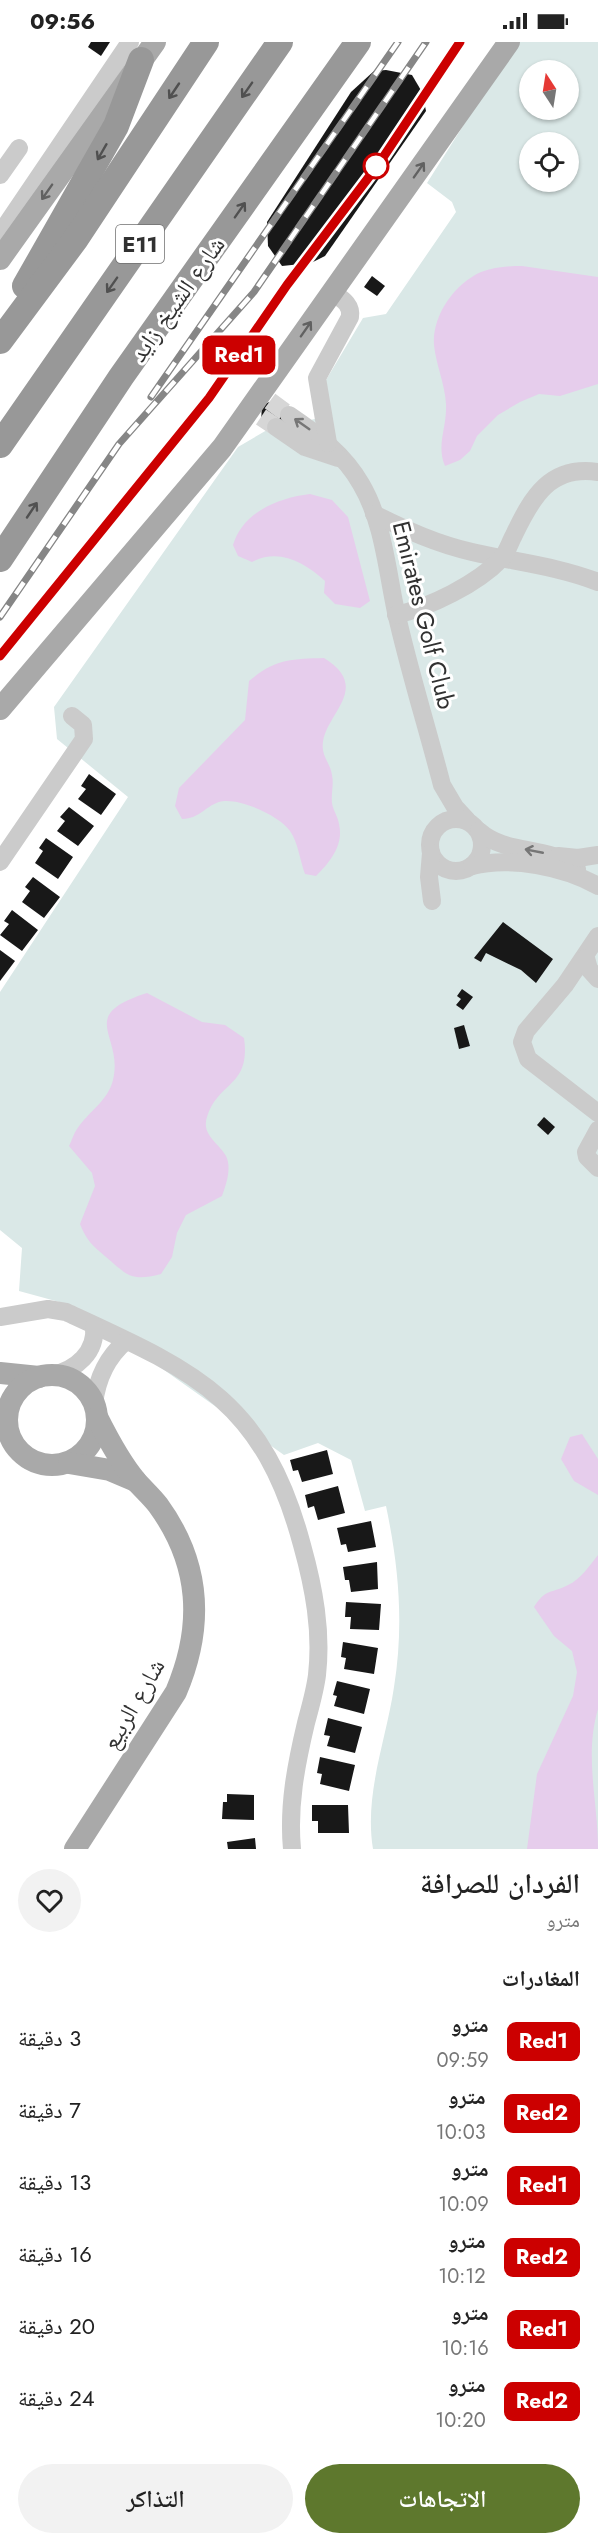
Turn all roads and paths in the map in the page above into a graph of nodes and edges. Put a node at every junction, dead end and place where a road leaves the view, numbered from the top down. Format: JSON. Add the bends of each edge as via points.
{"nodes":[{"id":1,"x":206,"y":42,"type":"edge"},
{"id":2,"x":280,"y":42,"type":"edge"},
{"id":3,"x":358,"y":42,"type":"edge"},
{"id":4,"x":508,"y":42,"type":"edge"},
{"id":5,"x":142,"y":48,"type":"edge"},
{"id":6,"x":19,"y":148,"type":"dead end"},
{"id":7,"x":0,"y":175,"type":"edge"},
{"id":8,"x":0,"y":234,"type":"edge"},
{"id":9,"x":0,"y":259,"type":"edge"},
{"id":10,"x":332,"y":292,"type":"junction"},
{"id":11,"x":0,"y":336,"type":"edge"},
{"id":12,"x":0,"y":341,"type":"edge"},
{"id":13,"x":268,"y":411,"type":"junction"},
{"id":14,"x":328,"y":443,"type":"junction"},
{"id":15,"x":0,"y":445,"type":"edge"},
{"id":16,"x":345,"y":463,"type":"junction"},
{"id":17,"x":598,"y":472,"type":"edge"},
{"id":18,"x":374,"y":514,"type":"junction"},
{"id":19,"x":503,"y":558,"type":"junction"},
{"id":20,"x":0,"y":559,"type":"edge"},
{"id":21,"x":598,"y":582,"type":"edge"},
{"id":22,"x":396,"y":615,"type":"junction"},
{"id":23,"x":0,"y":709,"type":"edge"},
{"id":24,"x":72,"y":716,"type":"dead end"},
{"id":25,"x":442,"y":785,"type":"junction"},
{"id":26,"x":473,"y":826,"type":"junction"},
{"id":27,"x":435,"y":829,"type":"junction"},
{"id":28,"x":431,"y":853,"type":"junction"},
{"id":29,"x":598,"y":855,"type":"edge"},
{"id":30,"x":558,"y":856,"type":"junction"},
{"id":31,"x":0,"y":862,"type":"edge"},
{"id":32,"x":598,"y":866,"type":"edge"},
{"id":33,"x":464,"y":869,"type":"junction"},
{"id":34,"x":593,"y":882,"type":"edge"},
{"id":35,"x":598,"y":936,"type":"edge"},
{"id":36,"x":586,"y":958,"type":"junction"},
{"id":37,"x":598,"y":979,"type":"edge"},
{"id":38,"x":598,"y":1113,"type":"edge"},
{"id":39,"x":598,"y":1130,"type":"edge"},
{"id":40,"x":598,"y":1168,"type":"edge"},
{"id":41,"x":0,"y":1317,"type":"edge"},
{"id":42,"x":94,"y":1326,"type":"junction"},
{"id":43,"x":126,"y":1341,"type":"junction"},
{"id":44,"x":84,"y":1358,"type":"junction"},
{"id":45,"x":102,"y":1371,"type":"junction"},
{"id":46,"x":0,"y":1373,"type":"edge"},
{"id":47,"x":45,"y":1376,"type":"junction"},
{"id":48,"x":3,"y":1410,"type":"edge"},
{"id":49,"x":96,"y":1411,"type":"junction"},
{"id":50,"x":69,"y":1463,"type":"junction"},
{"id":51,"x":136,"y":1481,"type":"junction"},
{"id":52,"x":75,"y":1849,"type":"edge"},
{"id":53,"x":292,"y":1849,"type":"edge"}],
"edges":[{"from":1,"to":12,"type":"highway","one_way":true,"via":[[69,248]]},
{"from":2,"to":15,"type":"highway","number":"E11","one_way":true},
{"from":20,"to":3,"type":"highway","name":"شارع الشيخ زايد","number":"E11","one_way":true,"via":[[121,378]]},
{"from":10,"to":4,"type":"main road","one_way":true},
{"from":5,"to":8,"type":"street"},
{"from":5,"to":9,"type":"main road","one_way":true},
{"from":5,"to":11,"type":"highway","one_way":true,"via":[[133,87],[116,126]]},
{"from":6,"to":7,"type":"street"},
{"from":13,"to":10,"type":"main road","one_way":true},
{"from":10,"to":14,"type":"street","via":[[351,310],[317,378]]},
{"from":14,"to":13,"type":"street","name":"Emirates Golf Club","one_way":true},
{"from":13,"to":16,"type":"street","name":"Emirates Golf Club","via":[[305,447]]},
{"from":13,"to":23,"type":"main road","via":[[180,501]]},
{"from":14,"to":16,"type":"street","name":"Emirates Golf Club"},
{"from":16,"to":18,"type":"street","name":"Emirates Golf Club","via":[[366,492]]},
{"from":17,"to":19,"type":"street","via":[[569,473],[541,489],[528,504]]},
{"from":18,"to":19,"type":"street","via":[[430,540]]},
{"from":18,"to":22,"type":"street","name":"Emirates Golf Club"},
{"from":19,"to":21,"type":"street","via":[[560,569]]},
{"from":19,"to":22,"type":"street","via":[[433,603]]},
{"from":22,"to":25,"type":"street","name":"Emirates Golf Club"},
{"from":24,"to":31,"type":"street","via":[[83,725],[84,739]]},
{"from":25,"to":26,"type":"street"},
{"from":25,"to":27,"type":"street"},
{"from":26,"to":27,"type":"street","via":[[449,819]]},
{"from":30,"to":26,"type":"street","one_way":true,"via":[[497,843]]},
{"from":26,"to":33,"type":"street","via":[[483,846],[478,860]]},
{"from":27,"to":28,"type":"street"},
{"from":28,"to":33,"type":"street","via":[[441,867]]},
{"from":28,"to":33,"type":"street","via":[[432,901],[442,884]]},
{"from":29,"to":30,"type":"street"},
{"from":30,"to":34,"type":"street"},
{"from":32,"to":34,"type":"street"},
{"from":33,"to":34,"type":"street","via":[[494,862],[546,867]]},
{"from":35,"to":36,"type":"street"},
{"from":36,"to":37,"type":"street"},
{"from":36,"to":38,"type":"street","via":[[526,1031],[522,1049],[528,1059]]},
{"from":39,"to":40,"type":"street","via":[[586,1152]]},
{"from":41,"to":42,"type":"street","via":[[57,1310]]},
{"from":42,"to":43,"type":"street"},
{"from":42,"to":44,"type":"street","via":[[93,1343]]},
{"from":43,"to":45,"type":"street"},
{"from":43,"to":53,"type":"street","via":[[193,1375],[238,1414],[273,1464],[296,1520],[314,1589],[320,1651],[294,1777]]},
{"from":44,"to":45,"type":"street"},
{"from":44,"to":47,"type":"street","via":[[69,1369]]},
{"from":45,"to":49,"type":"street"},
{"from":46,"to":47,"type":"main road"},
{"from":47,"to":48,"type":"main road","via":[[16,1392]]},
{"from":47,"to":49,"type":"main road","via":[[78,1383]]},
{"from":48,"to":50,"type":"main road","via":[[8,1433],[25,1457],[39,1464]]},
{"from":49,"to":50,"type":"main road","via":[[96,1432],[90,1445]]},
{"from":49,"to":51,"type":"main road","name":"شارع الربيع"},
{"from":50,"to":51,"type":"main road","name":"شارع الربيع","via":[[110,1470]]},
{"from":51,"to":52,"type":"main road","name":"شارع الربيع","via":[[167,1518],[184,1552],[192,1580],[193,1638],[176,1692]]}]}
